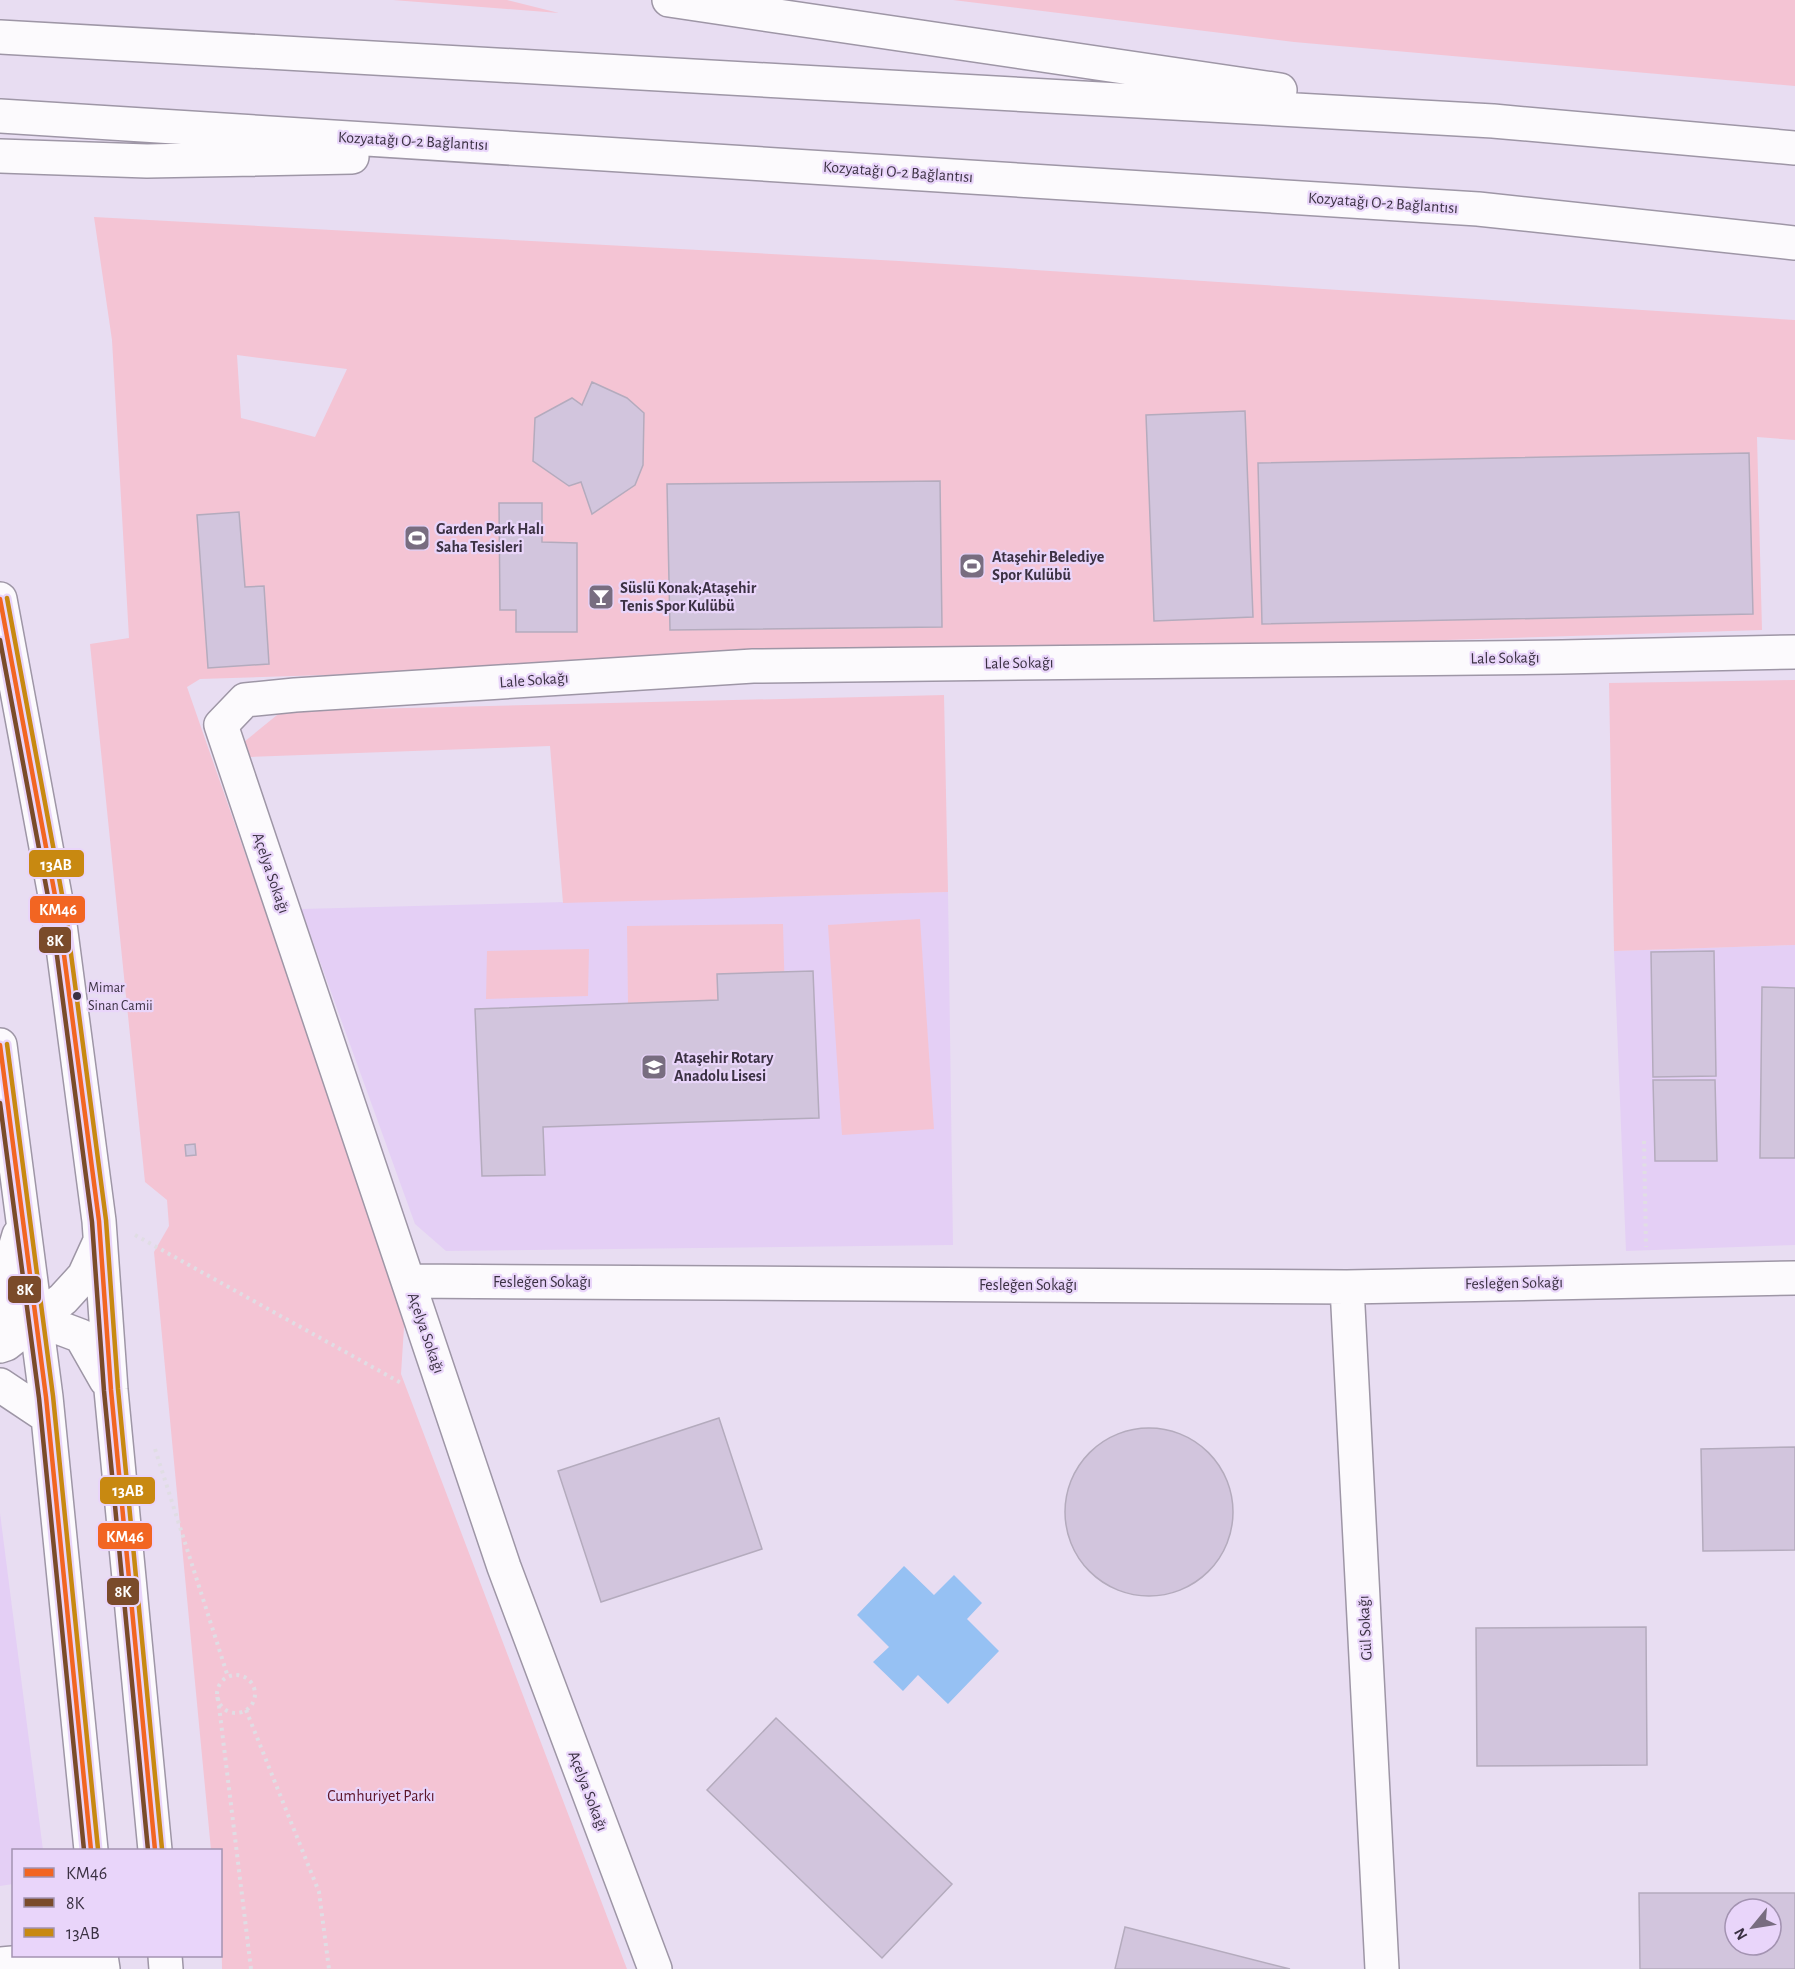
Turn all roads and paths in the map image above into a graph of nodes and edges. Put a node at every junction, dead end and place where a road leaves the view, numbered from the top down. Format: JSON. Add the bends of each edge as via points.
{"nodes":[{"id":1,"x":669,"y":0,"type":"edge"},
{"id":2,"x":0,"y":37,"type":"edge"},
{"id":3,"x":0,"y":116,"type":"edge"},
{"id":4,"x":1493,"y":120,"type":"junction"},
{"id":5,"x":1795,"y":148,"type":"edge"},
{"id":6,"x":600,"y":153,"type":"junction"},
{"id":7,"x":0,"y":156,"type":"edge"},
{"id":8,"x":1795,"y":243,"type":"edge"},
{"id":9,"x":0,"y":599,"type":"edge"},
{"id":10,"x":1795,"y":652,"type":"edge"},
{"id":11,"x":245,"y":700,"type":"joint"},
{"id":12,"x":0,"y":1046,"type":"edge"},
{"id":13,"x":1644,"y":1141,"type":"dead end"},
{"id":14,"x":22,"y":1225,"type":"junction"},
{"id":15,"x":133,"y":1234,"type":"dead end"},
{"id":16,"x":100,"y":1241,"type":"junction"},
{"id":17,"x":1795,"y":1278,"type":"edge"},
{"id":18,"x":408,"y":1281,"type":"junction"},
{"id":19,"x":1647,"y":1281,"type":"junction"},
{"id":20,"x":1347,"y":1287,"type":"junction"},
{"id":21,"x":0,"y":1290,"type":"edge"},
{"id":22,"x":0,"y":1315,"type":"edge"},
{"id":23,"x":36,"y":1319,"type":"junction"},
{"id":24,"x":0,"y":1346,"type":"edge"},
{"id":25,"x":0,"y":1385,"type":"edge"},
{"id":26,"x":111,"y":1390,"type":"junction"},
{"id":27,"x":452,"y":1411,"type":"junction"},
{"id":28,"x":48,"y":1417,"type":"junction"},
{"id":29,"x":153,"y":1443,"type":"dead end"},
{"id":30,"x":228,"y":1677,"type":"junction"},
{"id":31,"x":218,"y":1698,"type":"junction"},
{"id":32,"x":246,"y":1710,"type":"junction"},
{"id":33,"x":91,"y":1849,"type":"edge"},
{"id":34,"x":155,"y":1849,"type":"edge"},
{"id":35,"x":79,"y":1957,"type":"edge"},
{"id":36,"x":0,"y":1964,"type":"edge"},
{"id":37,"x":251,"y":1969,"type":"edge"},
{"id":38,"x":328,"y":1969,"type":"edge"},
{"id":39,"x":655,"y":1969,"type":"edge"},
{"id":40,"x":1382,"y":1969,"type":"edge"}],
"edges":[{"from":1,"to":4,"type":"main road"},
{"from":2,"to":4,"type":"main road"},
{"from":3,"to":6,"type":"main road","name":"Kozyatağı O-2 Bağlantısı"},
{"from":4,"to":5,"type":"main road"},
{"from":6,"to":7,"type":"main road","via":[[147,161]]},
{"from":6,"to":8,"type":"main road","name":"Kozyatağı O-2 Bağlantısı","via":[[1478,209]]},
{"from":9,"to":16,"type":"main road","via":[[59,917]]},
{"from":10,"to":11,"type":"main road","name":"Lale Sokağı","via":[[753,666]]},
{"from":11,"to":18,"type":"main road","name":"Açelya Sokağı","via":[[221,725]]},
{"from":12,"to":14,"type":"main road"},
{"from":13,"to":19,"type":"path"},
{"from":14,"to":21,"type":"main road"},
{"from":14,"to":23,"type":"main road"},
{"from":15,"to":27,"type":"path"},
{"from":16,"to":23,"type":"main road","via":[[84,1276],[63,1299]]},
{"from":16,"to":26,"type":"main road"},
{"from":17,"to":19,"type":"main road","name":"Fesleğen Sokağı"},
{"from":18,"to":20,"type":"main road","name":"Fesleğen Sokağı"},
{"from":18,"to":27,"type":"main road","name":"Açelya Sokağı"},
{"from":19,"to":20,"type":"main road","name":"Fesleğen Sokağı"},
{"from":20,"to":40,"type":"main road","name":"Gül Sokağı"},
{"from":22,"to":23,"type":"main road"},
{"from":23,"to":24,"type":"main road"},
{"from":23,"to":26,"type":"main road","via":[[81,1336]]},
{"from":23,"to":28,"type":"main road"},
{"from":25,"to":28,"type":"main road"},
{"from":26,"to":34,"type":"main road"},
{"from":27,"to":39,"type":"main road","name":"Açelya Sokağı","via":[[504,1567]]},
{"from":28,"to":33,"type":"main road"},
{"from":29,"to":30,"type":"path"},
{"from":30,"to":31,"type":"path","via":[[219,1686]]},
{"from":30,"to":32,"type":"path","via":[[240,1676],[251,1682],[255,1694]]},
{"from":31,"to":32,"type":"path","via":[[229,1711]]},
{"from":31,"to":37,"type":"path"},
{"from":32,"to":38,"type":"path","via":[[319,1892]]},
{"from":35,"to":36,"type":"main road"}]}
